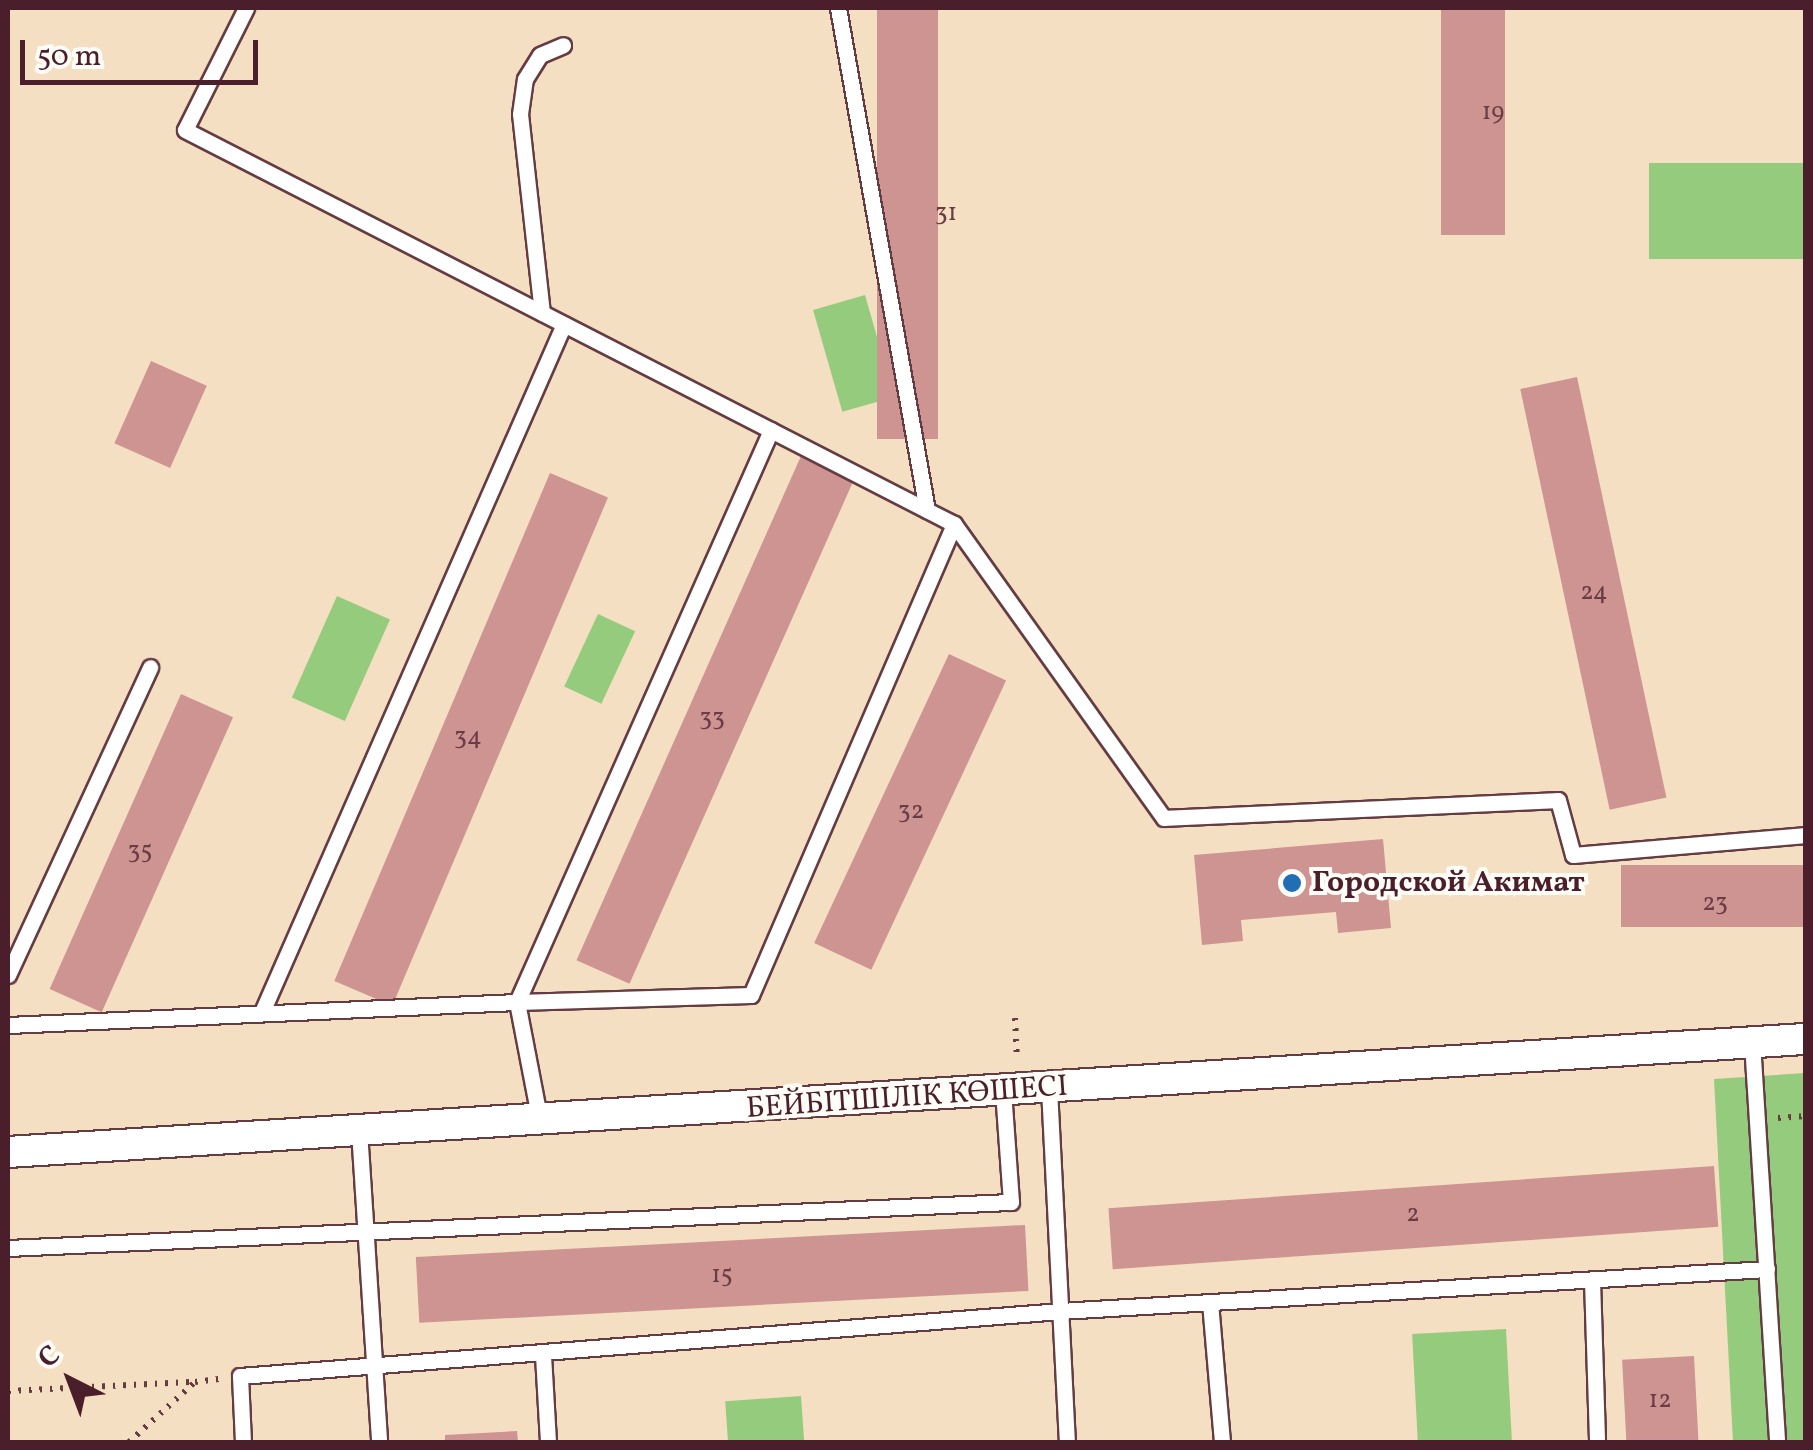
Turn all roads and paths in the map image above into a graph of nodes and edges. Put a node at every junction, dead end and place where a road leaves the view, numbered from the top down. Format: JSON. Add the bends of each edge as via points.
{"nodes":[{"id":1,"x":246,"y":8,"type":"edge"},
{"id":2,"x":838,"y":8,"type":"edge"},
{"id":3,"x":563,"y":45,"type":"dead end"},
{"id":4,"x":542,"y":313,"type":"junction"},
{"id":5,"x":564,"y":324,"type":"junction"},
{"id":6,"x":771,"y":430,"type":"junction"},
{"id":7,"x":928,"y":510,"type":"junction"},
{"id":8,"x":954,"y":524,"type":"junction"},
{"id":9,"x":150,"y":667,"type":"dead end"},
{"id":10,"x":1806,"y":835,"type":"edge"},
{"id":11,"x":8,"y":975,"type":"edge"},
{"id":12,"x":517,"y":1002,"type":"junction"},
{"id":13,"x":262,"y":1012,"type":"junction"},
{"id":14,"x":8,"y":1025,"type":"edge"},
{"id":15,"x":1806,"y":1039,"type":"edge"},
{"id":16,"x":1752,"y":1042,"type":"junction"},
{"id":17,"x":1048,"y":1088,"type":"junction"},
{"id":18,"x":1003,"y":1091,"type":"junction"},
{"id":19,"x":540,"y":1120,"type":"junction"},
{"id":20,"x":359,"y":1130,"type":"junction"},
{"id":21,"x":8,"y":1143,"type":"edge"},
{"id":22,"x":8,"y":1152,"type":"edge"},
{"id":23,"x":360,"y":1230,"type":"junction"},
{"id":24,"x":8,"y":1248,"type":"edge"},
{"id":25,"x":1767,"y":1269,"type":"junction"},
{"id":26,"x":1592,"y":1280,"type":"junction"},
{"id":27,"x":1210,"y":1302,"type":"junction"},
{"id":28,"x":1060,"y":1311,"type":"junction"},
{"id":29,"x":543,"y":1355,"type":"junction"},
{"id":30,"x":374,"y":1370,"type":"junction"},
{"id":31,"x":240,"y":1376,"type":"junction"},
{"id":32,"x":194,"y":1382,"type":"junction"},
{"id":33,"x":8,"y":1391,"type":"edge"},
{"id":34,"x":129,"y":1442,"type":"edge"},
{"id":35,"x":243,"y":1442,"type":"edge"},
{"id":36,"x":379,"y":1442,"type":"edge"},
{"id":37,"x":548,"y":1442,"type":"edge"},
{"id":38,"x":1067,"y":1442,"type":"edge"},
{"id":39,"x":1222,"y":1442,"type":"edge"},
{"id":40,"x":1598,"y":1442,"type":"edge"},
{"id":41,"x":1777,"y":1442,"type":"edge"}],
"edges":[{"from":1,"to":4,"type":"lane","via":[[185,130]]},
{"from":2,"to":7,"type":"lane"},
{"from":3,"to":4,"type":"lane","via":[[532,67],[520,114]]},
{"from":4,"to":5,"type":"lane"},
{"from":5,"to":6,"type":"lane"},
{"from":5,"to":13,"type":"lane"},
{"from":6,"to":7,"type":"lane"},
{"from":6,"to":12,"type":"lane"},
{"from":7,"to":8,"type":"lane"},
{"from":8,"to":10,"type":"lane","via":[[1164,818],[1558,800],[1573,855]]},
{"from":8,"to":12,"type":"lane","via":[[751,995]]},
{"from":9,"to":11,"type":"lane"},
{"from":12,"to":13,"type":"lane"},
{"from":12,"to":19,"type":"lane"},
{"from":13,"to":14,"type":"lane"},
{"from":15,"to":16,"type":"street","name":"БЕЙБІТШІЛІК КӨШЕСІ"},
{"from":16,"to":17,"type":"street","name":"БЕЙБІТШІЛІК КӨШЕСІ"},
{"from":16,"to":25,"type":"lane"},
{"from":17,"to":18,"type":"street","name":"БЕЙБІТШІЛІК КӨШЕСІ"},
{"from":17,"to":28,"type":"lane"},
{"from":18,"to":19,"type":"street","name":"БЕЙБІТШІЛІК КӨШЕСІ"},
{"from":18,"to":23,"type":"lane","via":[[1011,1202]]},
{"from":19,"to":20,"type":"street","name":"БЕЙБІТШІЛІК КӨШЕСІ"},
{"from":20,"to":22,"type":"street","name":"БЕЙБІТШІЛІК КӨШЕСІ"},
{"from":20,"to":23,"type":"lane"},
{"from":21,"to":22,"type":"lane"},
{"from":23,"to":24,"type":"lane"},
{"from":23,"to":30,"type":"lane"},
{"from":25,"to":26,"type":"lane"},
{"from":25,"to":41,"type":"lane"},
{"from":26,"to":27,"type":"lane"},
{"from":26,"to":40,"type":"lane"},
{"from":27,"to":28,"type":"lane"},
{"from":27,"to":39,"type":"lane"},
{"from":28,"to":29,"type":"lane"},
{"from":28,"to":38,"type":"lane"},
{"from":29,"to":30,"type":"lane"},
{"from":29,"to":37,"type":"lane"},
{"from":30,"to":31,"type":"lane"},
{"from":30,"to":36,"type":"lane"},
{"from":31,"to":32,"type":"path"},
{"from":31,"to":35,"type":"lane"},
{"from":32,"to":33,"type":"path"},
{"from":32,"to":34,"type":"path"}]}
